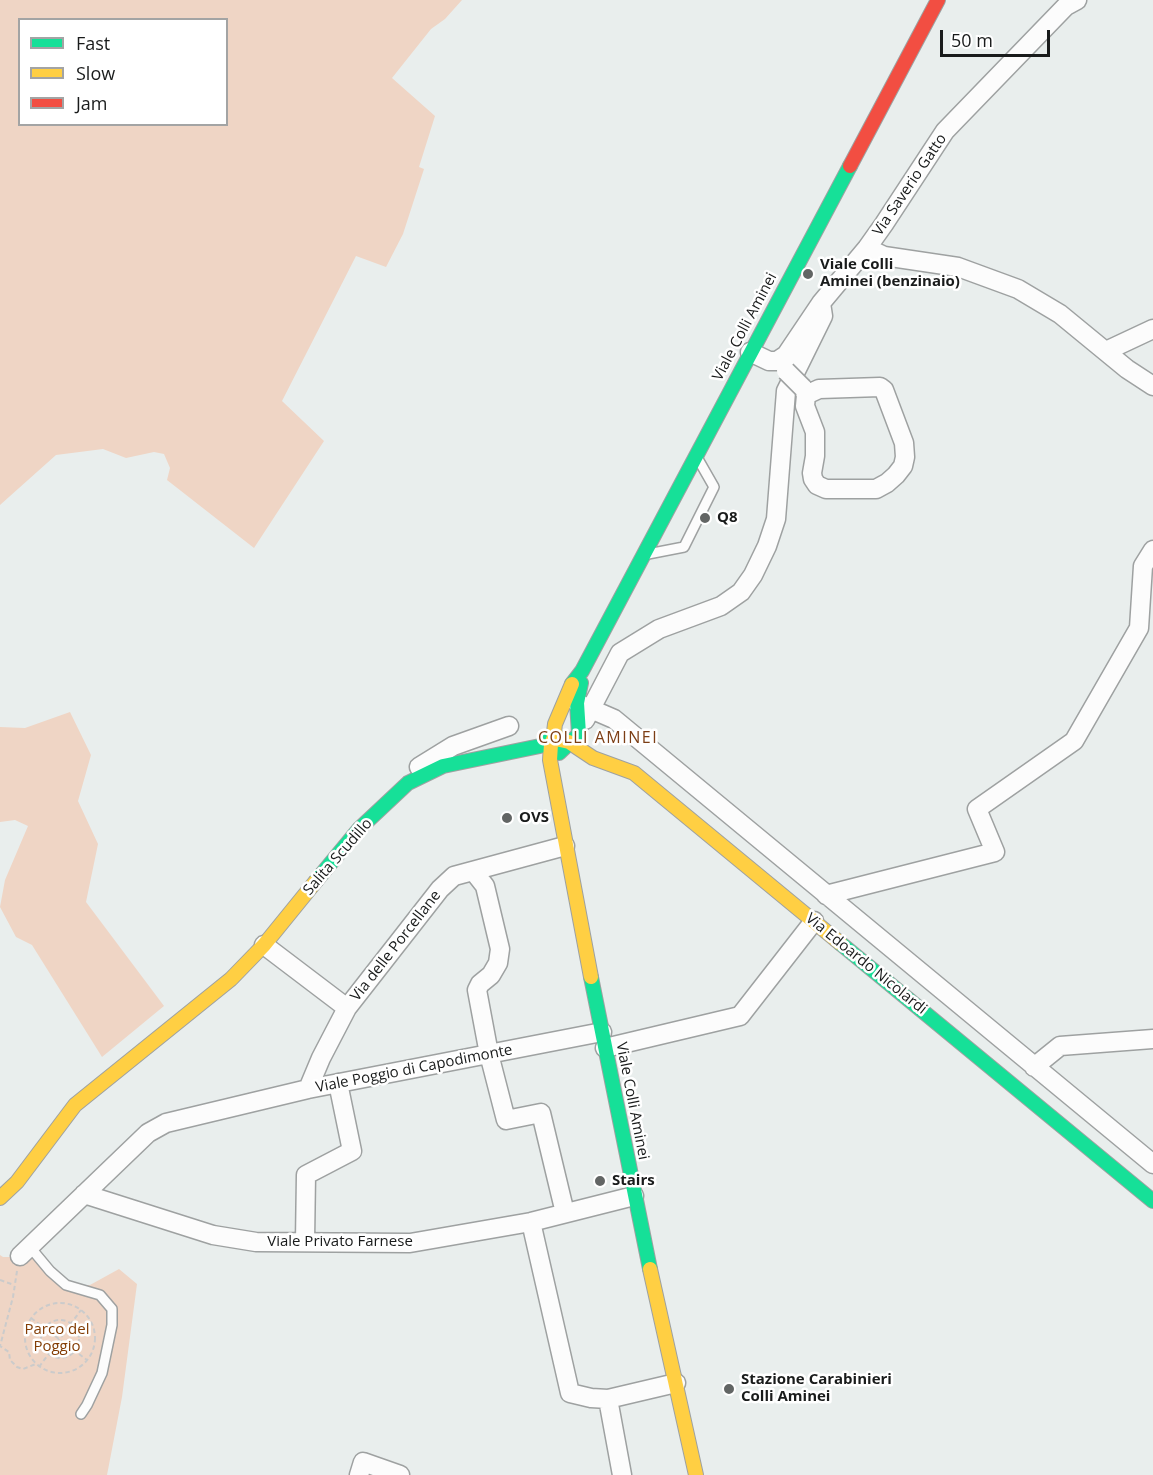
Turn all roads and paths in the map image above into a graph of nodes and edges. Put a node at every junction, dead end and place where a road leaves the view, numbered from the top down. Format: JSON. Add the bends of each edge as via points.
{"nodes":[{"id":1,"x":938,"y":0,"type":"edge"},
{"id":2,"x":1077,"y":0,"type":"edge"},
{"id":3,"x":867,"y":248,"type":"junction"},
{"id":4,"x":821,"y":303,"type":"junction"},
{"id":5,"x":1153,"y":329,"type":"edge"},
{"id":6,"x":1106,"y":351,"type":"junction"},
{"id":7,"x":750,"y":352,"type":"junction"},
{"id":8,"x":781,"y":366,"type":"junction"},
{"id":9,"x":1153,"y":386,"type":"edge"},
{"id":10,"x":804,"y":392,"type":"junction"},
{"id":11,"x":696,"y":454,"type":"junction"},
{"id":12,"x":1153,"y":550,"type":"edge"},
{"id":13,"x":643,"y":555,"type":"junction"},
{"id":14,"x":582,"y":670,"type":"junction"},
{"id":15,"x":579,"y":721,"type":"junction"},
{"id":16,"x":509,"y":726,"type":"dead end"},
{"id":17,"x":556,"y":728,"type":"junction"},
{"id":18,"x":550,"y":768,"type":"junction"},
{"id":19,"x":408,"y":783,"type":"junction"},
{"id":20,"x":565,"y":846,"type":"junction"},
{"id":21,"x":474,"y":872,"type":"junction"},
{"id":22,"x":826,"y":895,"type":"junction"},
{"id":23,"x":814,"y":921,"type":"junction"},
{"id":24,"x":264,"y":945,"type":"junction"},
{"id":25,"x":347,"y":1008,"type":"junction"},
{"id":26,"x":1153,"y":1039,"type":"edge"},
{"id":27,"x":603,"y":1040,"type":"junction"},
{"id":28,"x":489,"y":1054,"type":"junction"},
{"id":29,"x":1034,"y":1067,"type":"junction"},
{"id":30,"x":338,"y":1083,"type":"junction"},
{"id":31,"x":308,"y":1089,"type":"junction"},
{"id":32,"x":1153,"y":1164,"type":"edge"},
{"id":33,"x":103,"y":1176,"type":"junction"},
{"id":34,"x":84,"y":1194,"type":"junction"},
{"id":35,"x":634,"y":1196,"type":"junction"},
{"id":36,"x":0,"y":1198,"type":"edge"},
{"id":37,"x":1153,"y":1201,"type":"edge"},
{"id":38,"x":111,"y":1203,"type":"junction"},
{"id":39,"x":565,"y":1213,"type":"junction"},
{"id":40,"x":531,"y":1222,"type":"junction"},
{"id":41,"x":305,"y":1241,"type":"junction"},
{"id":42,"x":25,"y":1251,"type":"junction"},
{"id":43,"x":0,"y":1280,"type":"edge"},
{"id":44,"x":15,"y":1286,"type":"junction"},
{"id":45,"x":81,"y":1310,"type":"junction"},
{"id":46,"x":30,"y":1318,"type":"junction"},
{"id":47,"x":71,"y":1323,"type":"junction"},
{"id":48,"x":44,"y":1328,"type":"junction"},
{"id":49,"x":59,"y":1339,"type":"junction"},
{"id":50,"x":75,"y":1351,"type":"junction"},
{"id":51,"x":48,"y":1354,"type":"junction"},
{"id":52,"x":87,"y":1360,"type":"junction"},
{"id":53,"x":36,"y":1364,"type":"junction"},
{"id":54,"x":39,"y":1367,"type":"junction"},
{"id":55,"x":675,"y":1383,"type":"junction"},
{"id":56,"x":608,"y":1399,"type":"junction"},
{"id":57,"x":81,"y":1414,"type":"dead end"},
{"id":58,"x":358,"y":1475,"type":"edge"},
{"id":59,"x":400,"y":1475,"type":"edge"},
{"id":60,"x":622,"y":1475,"type":"edge"},
{"id":61,"x":696,"y":1475,"type":"edge"}],
"edges":[{"from":1,"to":7,"type":"main road","name":"Viale Colli Aminei"},
{"from":2,"to":3,"type":"street","name":"Via Saverio Gatto","via":[[1066,6],[945,131]]},
{"from":3,"to":4,"type":"street","name":"Via Saverio Gatto"},
{"from":3,"to":6,"type":"street","via":[[884,256],[958,267],[1018,289],[1060,314]]},
{"from":4,"to":8,"type":"street","name":"Via Saverio Gatto"},
{"from":4,"to":15,"type":"street","via":[[823,316],[786,391],[776,519],[753,575],[741,592],[721,606],[659,629],[620,653]]},
{"from":5,"to":6,"type":"street"},
{"from":6,"to":9,"type":"street"},
{"from":7,"to":8,"type":"street"},
{"from":7,"to":11,"type":"main road","name":"Viale Colli Aminei"},
{"from":8,"to":10,"type":"street","bridge":true},
{"from":10,"to":10,"type":"street","via":[[815,432],[812,473],[817,485],[826,489],[876,489],[896,475],[903,466],[904,443],[884,390],[880,387]]},
{"from":11,"to":13,"type":"main road","name":"Viale Colli Aminei"},
{"from":11,"to":13,"type":"lane","via":[[714,487],[684,547]]},
{"from":12,"to":22,"type":"street","via":[[1143,566],[1139,628],[1074,741],[977,809],[995,852]]},
{"from":13,"to":14,"type":"main road","name":"Viale Colli Aminei"},
{"from":14,"to":15,"type":"main road","name":"Viale Colli Aminei"},
{"from":14,"to":17,"type":"main road","name":"Viale Colli Aminei","via":[[572,684]]},
{"from":15,"to":17,"type":"main road","via":[[566,716]]},
{"from":15,"to":17,"type":"main road","via":[[560,740]]},
{"from":15,"to":18,"type":"main road","name":"Viale Colli Aminei"},
{"from":15,"to":22,"type":"street","name":"Via Edoardo Nicolardi","via":[[614,719]]},
{"from":15,"to":23,"type":"main road","name":"Via Edoardo Nicolardi","via":[[593,758],[634,773]]},
{"from":16,"to":19,"type":"street","via":[[453,746],[416,770]]},
{"from":17,"to":18,"type":"main road","name":"Viale Colli Aminei"},
{"from":17,"to":19,"type":"main road","name":"Salita Scudillo","via":[[540,746],[443,766]]},
{"from":18,"to":20,"type":"main road","name":"Viale Colli Aminei"},
{"from":19,"to":24,"type":"main road","name":"Salita Scudillo","via":[[359,829]]},
{"from":20,"to":21,"type":"street","name":"Via delle Porcellane"},
{"from":20,"to":27,"type":"main road","name":"Viale Colli Aminei"},
{"from":21,"to":25,"type":"street","name":"Via delle Porcellane","via":[[462,872],[440,889]]},
{"from":21,"to":28,"type":"street","via":[[485,886],[500,950],[498,963],[477,990]]},
{"from":22,"to":29,"type":"street","name":"Via Edoardo Nicolardi"},
{"from":23,"to":27,"type":"street","name":"Viale Poggio di Capodimonte","via":[[740,1016]]},
{"from":23,"to":37,"type":"main road","name":"Via Edoardo Nicolardi"},
{"from":24,"to":25,"type":"street"},
{"from":24,"to":36,"type":"main road","name":"Salita Scudillo","via":[[231,979],[75,1105],[17,1182]]},
{"from":25,"to":31,"type":"street","name":"Via delle Porcellane"},
{"from":26,"to":29,"type":"street","via":[[1060,1046]]},
{"from":27,"to":28,"type":"street","name":"Viale Poggio di Capodimonte"},
{"from":27,"to":35,"type":"main road","name":"Viale Colli Aminei"},
{"from":28,"to":30,"type":"street","name":"Viale Poggio di Capodimonte"},
{"from":28,"to":39,"type":"street","via":[[506,1120],[541,1113]]},
{"from":29,"to":32,"type":"street","name":"Via Edoardo Nicolardi"},
{"from":30,"to":31,"type":"street","name":"Viale Poggio di Capodimonte"},
{"from":30,"to":41,"type":"street","via":[[352,1151],[306,1175]]},
{"from":31,"to":33,"type":"street","name":"Viale Poggio di Capodimonte","via":[[166,1123],[148,1133]]},
{"from":33,"to":34,"type":"street"},
{"from":33,"to":38,"type":"street"},
{"from":34,"to":38,"type":"street","name":"Viale Privato Farnese"},
{"from":34,"to":42,"type":"street"},
{"from":35,"to":39,"type":"street","name":"Viale Privato Farnese"},
{"from":35,"to":55,"type":"main road","name":"Viale Colli Aminei"},
{"from":38,"to":41,"type":"street","name":"Viale Privato Farnese","via":[[213,1235],[256,1242]]},
{"from":39,"to":40,"type":"street","name":"Viale Privato Farnese"},
{"from":40,"to":41,"type":"street","name":"Viale Privato Farnese","via":[[410,1243]]},
{"from":40,"to":56,"type":"street","via":[[570,1393]]},
{"from":42,"to":44,"type":"path"},
{"from":42,"to":57,"type":"lane","via":[[66,1285],[100,1295],[112,1309],[102,1373]]},
{"from":43,"to":44,"type":"path"},
{"from":44,"to":53,"type":"path","via":[[0,1346],[9,1352],[17,1367]]},
{"from":45,"to":46,"type":"path","via":[[73,1305],[50,1304]]},
{"from":45,"to":47,"type":"path"},
{"from":45,"to":52,"type":"path","via":[[94,1330],[95,1341]]},
{"from":46,"to":48,"type":"path"},
{"from":46,"to":53,"type":"path","via":[[24,1338],[26,1350]]},
{"from":47,"to":48,"type":"path","via":[[59,1319]]},
{"from":47,"to":49,"type":"path"},
{"from":47,"to":50,"type":"path","via":[[79,1340]]},
{"from":48,"to":49,"type":"path"},
{"from":48,"to":51,"type":"path","via":[[40,1341]]},
{"from":49,"to":50,"type":"path"},
{"from":49,"to":51,"type":"path"},
{"from":50,"to":51,"type":"path","via":[[63,1358]]},
{"from":50,"to":52,"type":"path"},
{"from":51,"to":54,"type":"path"},
{"from":52,"to":54,"type":"path","via":[[65,1374]]},
{"from":53,"to":54,"type":"path"},
{"from":55,"to":56,"type":"street"},
{"from":55,"to":61,"type":"main road","name":"Viale Colli Aminei"},
{"from":56,"to":60,"type":"street"},
{"from":58,"to":59,"type":"street","via":[[363,1462]]}]}
